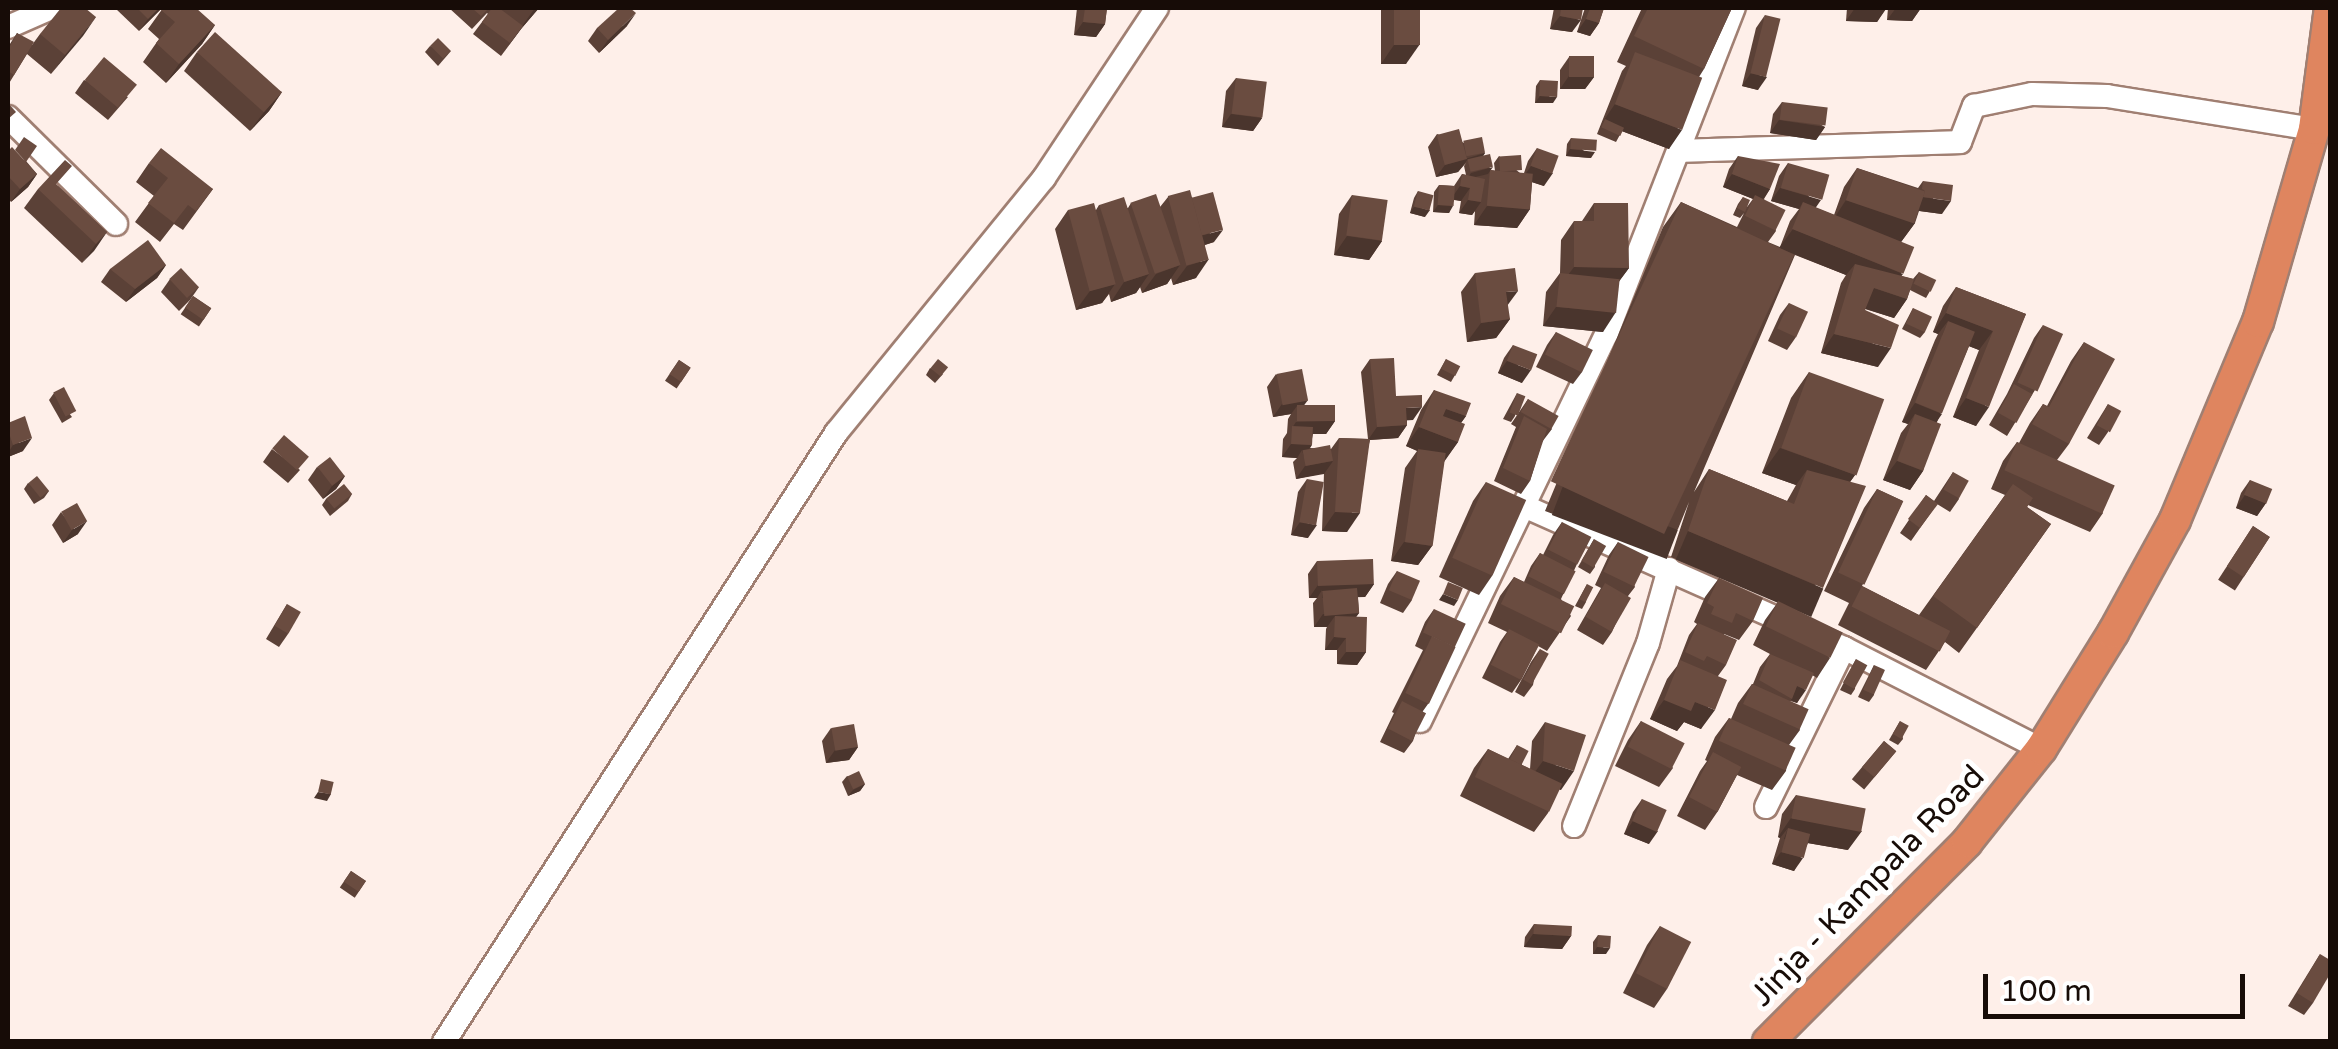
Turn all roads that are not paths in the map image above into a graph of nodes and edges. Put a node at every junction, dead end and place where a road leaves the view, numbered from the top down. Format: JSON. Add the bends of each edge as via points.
{"nodes":[{"id":1,"x":51,"y":8,"type":"edge"},
{"id":2,"x":1157,"y":8,"type":"edge"},
{"id":3,"x":1734,"y":8,"type":"edge"},
{"id":4,"x":2330,"y":23,"type":"edge"},
{"id":5,"x":8,"y":27,"type":"edge"},
{"id":6,"x":8,"y":116,"type":"edge"},
{"id":7,"x":2314,"y":129,"type":"junction"},
{"id":8,"x":1680,"y":151,"type":"junction"},
{"id":9,"x":116,"y":224,"type":"dead end"},
{"id":10,"x":1526,"y":507,"type":"junction"},
{"id":11,"x":1669,"y":569,"type":"junction"},
{"id":12,"x":1844,"y":648,"type":"junction"},
{"id":13,"x":1420,"y":721,"type":"edge"},
{"id":14,"x":2041,"y":749,"type":"junction"},
{"id":15,"x":1766,"y":807,"type":"dead end"},
{"id":16,"x":1574,"y":826,"type":"dead end"},
{"id":17,"x":444,"y":1042,"type":"edge"},
{"id":18,"x":1768,"y":1042,"type":"edge"}],
"edges":[{"from":1,"to":5,"type":"street"},
{"from":2,"to":17,"type":"street","via":[[1044,178],[836,433]]},
{"from":3,"to":8,"type":"street"},
{"from":4,"to":7,"type":"highway","name":"Jinja - Kampala Road"},
{"from":6,"to":9,"type":"street"},
{"from":7,"to":8,"type":"street","via":[[2125,98],[2032,94],[1974,106],[1964,141]]},
{"from":7,"to":14,"type":"highway","name":"Jinja - Kampala Road","via":[[2236,385],[2175,520]]},
{"from":8,"to":10,"type":"street","via":[[1607,333]]},
{"from":10,"to":11,"type":"street"},
{"from":10,"to":13,"type":"street"},
{"from":11,"to":12,"type":"street"},
{"from":11,"to":16,"type":"street","via":[[1648,642]]},
{"from":12,"to":14,"type":"street"},
{"from":12,"to":15,"type":"street"},
{"from":14,"to":18,"type":"highway","name":"Jinja - Kampala Road","via":[[1967,842]]}]}
